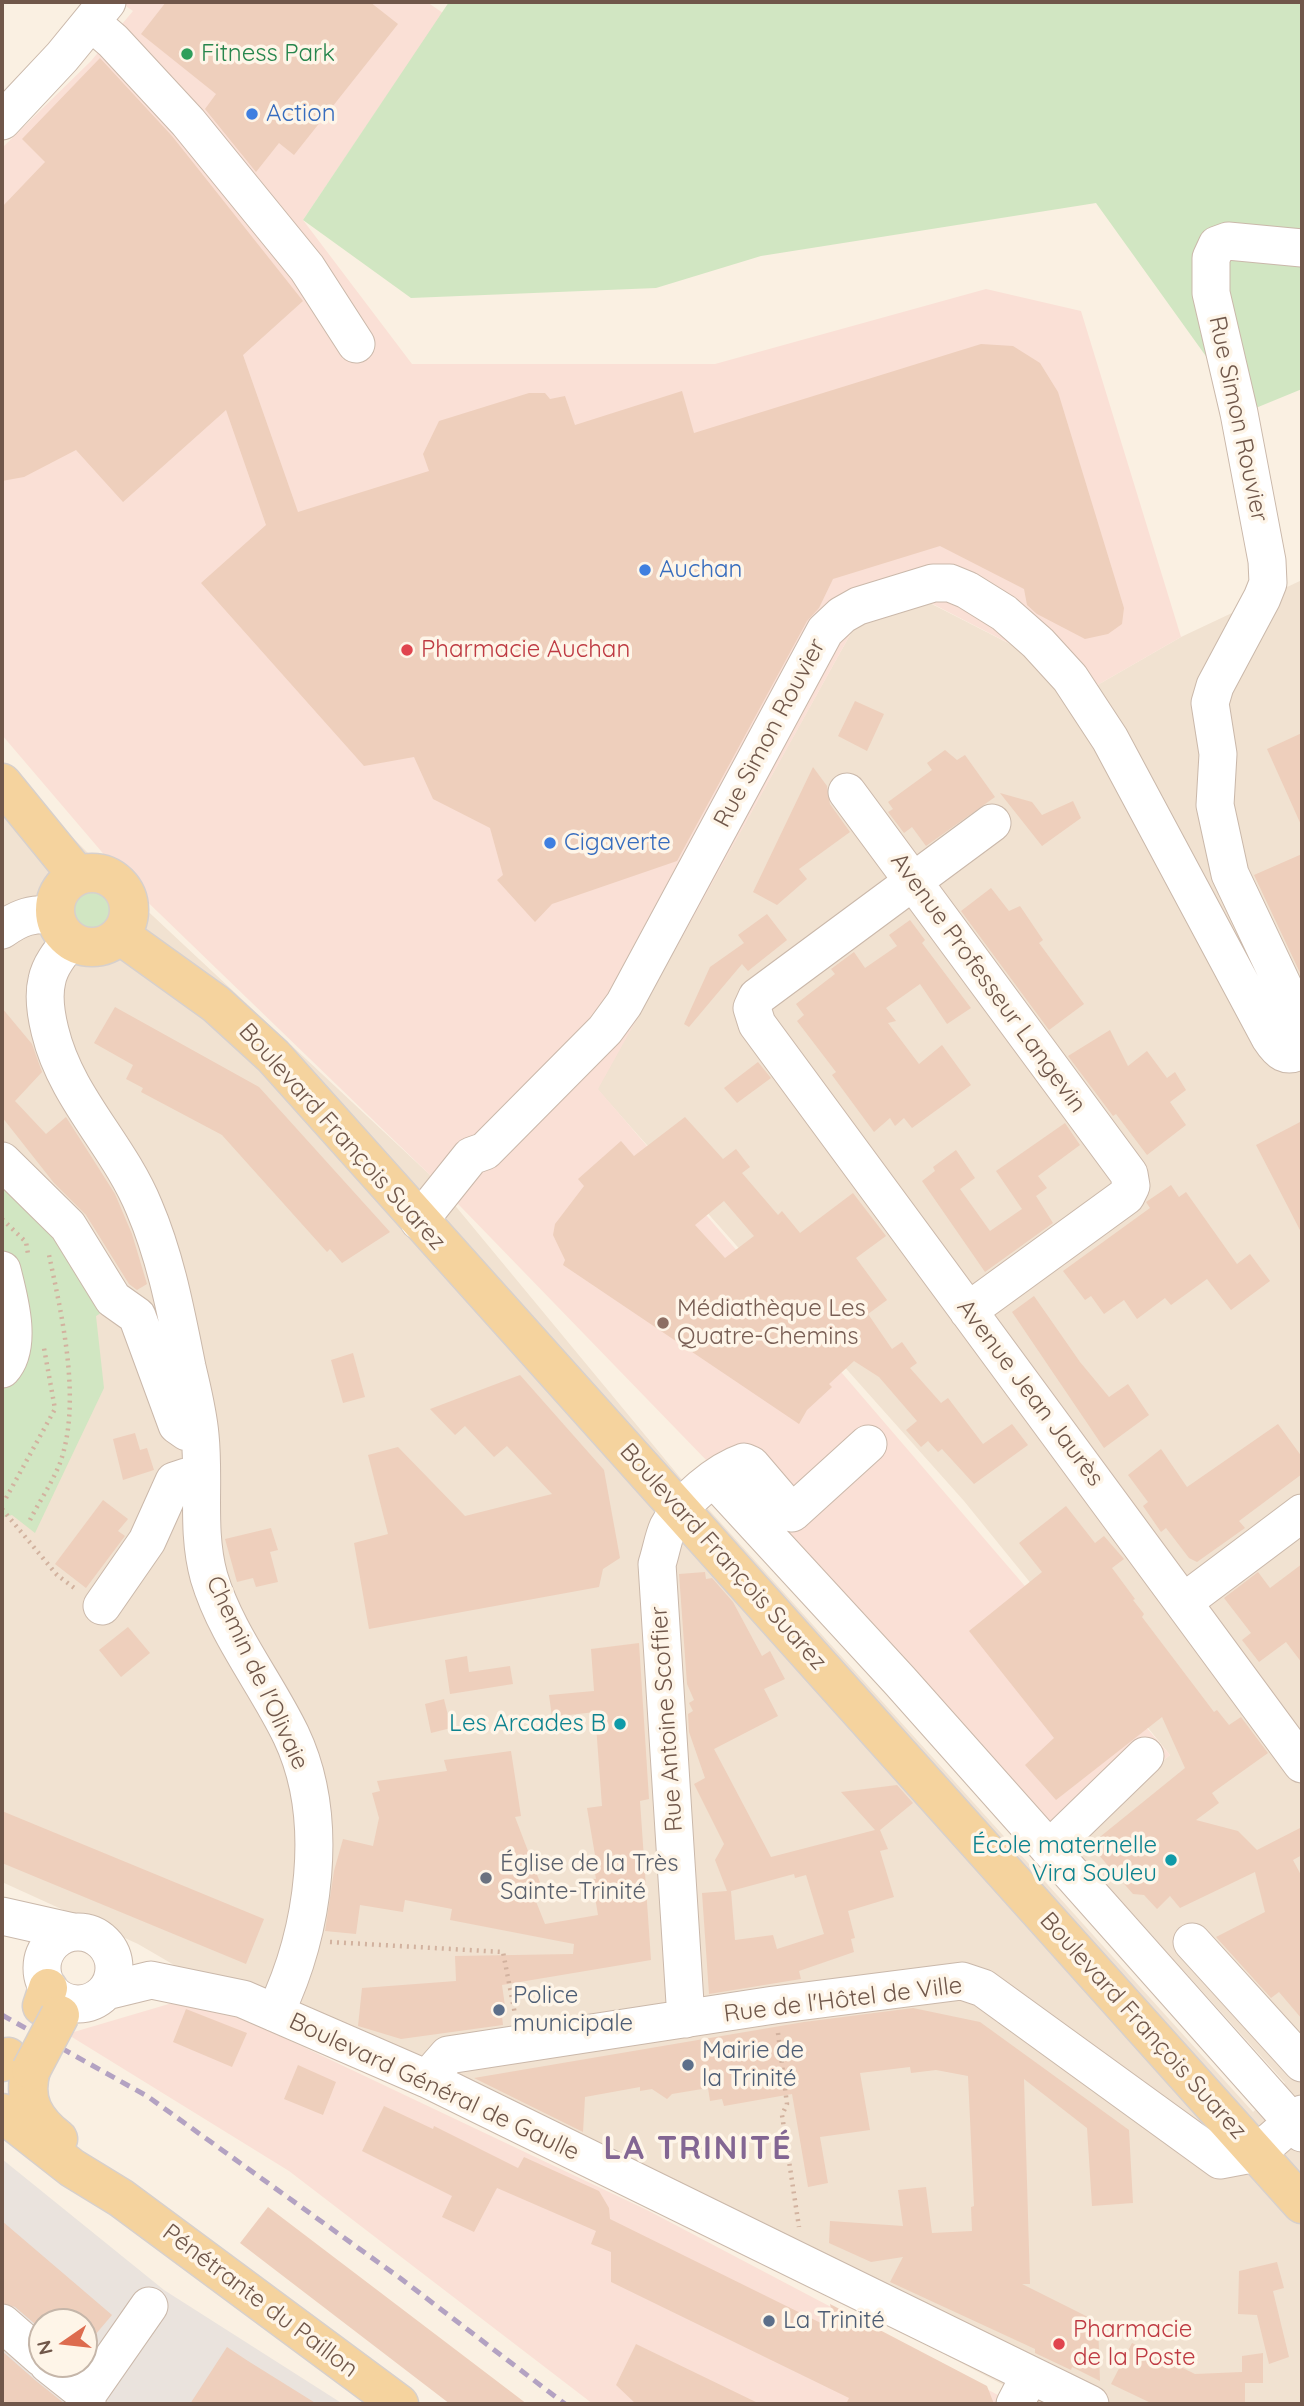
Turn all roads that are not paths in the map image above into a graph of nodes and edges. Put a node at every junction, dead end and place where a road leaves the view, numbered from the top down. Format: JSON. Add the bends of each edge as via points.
{"nodes":[{"id":1,"x":99,"y":8,"type":"edge"},
{"id":2,"x":2,"y":121,"type":"edge"},
{"id":3,"x":1302,"y":248,"type":"edge"},
{"id":4,"x":356,"y":344,"type":"dead end"},
{"id":5,"x":2,"y":783,"type":"edge"},
{"id":6,"x":847,"y":792,"type":"dead end"},
{"id":7,"x":992,"y":823,"type":"dead end"},
{"id":8,"x":77,"y":875,"type":"junction"},
{"id":9,"x":912,"y":880,"type":"junction"},
{"id":10,"x":63,"y":928,"type":"junction"},
{"id":11,"x":2,"y":930,"type":"edge"},
{"id":12,"x":120,"y":936,"type":"junction"},
{"id":13,"x":1302,"y":1026,"type":"edge"},
{"id":14,"x":1302,"y":1050,"type":"edge"},
{"id":15,"x":2,"y":1161,"type":"edge"},
{"id":16,"x":419,"y":1221,"type":"junction"},
{"id":17,"x":2,"y":1270,"type":"edge"},
{"id":18,"x":968,"y":1311,"type":"junction"},
{"id":19,"x":2,"y":1369,"type":"edge"},
{"id":20,"x":200,"y":1433,"type":"junction"},
{"id":21,"x":868,"y":1444,"type":"dead end"},
{"id":22,"x":201,"y":1480,"type":"junction"},
{"id":23,"x":715,"y":1480,"type":"junction"},
{"id":24,"x":680,"y":1509,"type":"junction"},
{"id":25,"x":1302,"y":1513,"type":"edge"},
{"id":26,"x":1185,"y":1601,"type":"junction"},
{"id":27,"x":102,"y":1606,"type":"road end"},
{"id":28,"x":1145,"y":1756,"type":"dead end"},
{"id":29,"x":1302,"y":1764,"type":"edge"},
{"id":30,"x":1049,"y":1849,"type":"junction"},
{"id":31,"x":2,"y":1916,"type":"edge"},
{"id":32,"x":2,"y":1931,"type":"edge"},
{"id":33,"x":73,"y":1932,"type":"junction"},
{"id":34,"x":301,"y":1941,"type":"junction"},
{"id":35,"x":1192,"y":1942,"type":"dead end"},
{"id":36,"x":110,"y":1951,"type":"junction"},
{"id":37,"x":106,"y":1991,"type":"junction"},
{"id":38,"x":52,"y":1996,"type":"junction"},
{"id":39,"x":275,"y":2013,"type":"junction"},
{"id":40,"x":686,"y":2019,"type":"junction"},
{"id":41,"x":13,"y":2063,"type":"edge"},
{"id":42,"x":1302,"y":2063,"type":"edge"},
{"id":43,"x":426,"y":2079,"type":"junction"},
{"id":44,"x":2,"y":2113,"type":"edge"},
{"id":45,"x":1299,"y":2123,"type":"edge"},
{"id":46,"x":1257,"y":2153,"type":"junction"},
{"id":47,"x":121,"y":2198,"type":"junction"},
{"id":48,"x":1302,"y":2204,"type":"edge"},
{"id":49,"x":149,"y":2306,"type":"dead end"},
{"id":50,"x":919,"y":2320,"type":"junction"},
{"id":51,"x":2,"y":2323,"type":"edge"},
{"id":52,"x":28,"y":2346,"type":"edge"},
{"id":53,"x":63,"y":2378,"type":"edge"},
{"id":54,"x":1023,"y":2390,"type":"edge"},
{"id":55,"x":1076,"y":2397,"type":"edge"},
{"id":56,"x":87,"y":2400,"type":"edge"},
{"id":57,"x":399,"y":2404,"type":"edge"}],
"edges":[{"from":1,"to":2,"type":"street"},
{"from":1,"to":4,"type":"street","via":[[113,41],[188,122],[307,268]]},
{"from":3,"to":13,"type":"street","name":"Rue Simon Rouvier","via":[[1228,241],[1217,245],[1211,258],[1211,293],[1239,413],[1268,583],[1210,703],[1218,754],[1215,805],[1230,874]]},
{"from":5,"to":8,"type":"main road"},
{"from":6,"to":9,"type":"street","name":"Avenue Professeur Langevin"},
{"from":7,"to":9,"type":"street"},
{"from":8,"to":10,"type":"main road","via":[[59,892]]},
{"from":8,"to":12,"type":"main road","via":[[102,873],[123,888],[130,912]]},
{"from":9,"to":18,"type":"street","name":"Avenue Jean Jaurès","via":[[757,997],[752,1008],[757,1024]]},
{"from":9,"to":18,"type":"street","name":"Avenue Professeur Langevin","via":[[1129,1174],[1131,1186],[1126,1196]]},
{"from":10,"to":11,"type":"street","via":[[35,914]]},
{"from":10,"to":12,"type":"main road","via":[[80,946],[102,947]]},
{"from":10,"to":20,"type":"street","name":"Chemin de l'Olivaie","via":[[47,978],[48,1019],[56,1054],[71,1088],[139,1195],[152,1225],[176,1308]]},
{"from":12,"to":16,"type":"main road","name":"Boulevard François Suarez","via":[[243,1026]]},
{"from":14,"to":16,"type":"street","name":"Rue Simon Rouvier","via":[[1289,1055],[1279,1052],[1270,1038],[1110,739],[1070,678],[1004,614],[967,590],[933,583],[858,606],[825,631],[624,1004],[598,1022],[485,1151],[471,1156]]},
{"from":15,"to":20,"type":"street","via":[[68,1226],[113,1299],[137,1316],[177,1424],[187,1432]]},
{"from":16,"to":24,"type":"main road","name":"Boulevard François Suarez"},
{"from":17,"to":19,"type":"street","via":[[13,1336],[12,1356]]},
{"from":18,"to":26,"type":"street","name":"Avenue Jean Jaurès"},
{"from":20,"to":22,"type":"street","name":"Chemin de l'Olivaie"},
{"from":21,"to":23,"type":"street","via":[[792,1513],[751,1465],[744,1462]]},
{"from":22,"to":27,"type":"street","via":[[186,1477],[174,1482],[147,1541]]},
{"from":22,"to":34,"type":"street","name":"Chemin de l'Olivaie","via":[[201,1542],[210,1579],[292,1737],[311,1796],[315,1854]]},
{"from":23,"to":24,"type":"street"},
{"from":23,"to":30,"type":"street"},
{"from":24,"to":40,"type":"street","name":"Rue Antoine Scoffier","via":[[668,1527],[657,1564]]},
{"from":24,"to":46,"type":"main road","name":"Boulevard François Suarez"},
{"from":25,"to":26,"type":"street"},
{"from":26,"to":29,"type":"street","name":"Avenue Jean Jaurès"},
{"from":28,"to":30,"type":"street"},
{"from":30,"to":45,"type":"street"},
{"from":31,"to":33,"type":"street"},
{"from":32,"to":38,"type":"street"},
{"from":33,"to":36,"type":"street","via":[[94,1936]]},
{"from":33,"to":38,"type":"street","via":[[54,1941],[43,1959]]},
{"from":34,"to":36,"type":"street","name":"Chemin de l'Olivaie","via":[[283,1966],[267,1978],[249,1979]]},
{"from":34,"to":39,"type":"street","name":"Chemin de l'Olivaie"},
{"from":35,"to":42,"type":"street"},
{"from":36,"to":37,"type":"street","via":[[114,1971]]},
{"from":37,"to":38,"type":"street","via":[[89,2003]]},
{"from":37,"to":39,"type":"street","name":"Boulevard Général de Gaulle","via":[[151,1980],[243,1999]]},
{"from":38,"to":41,"type":"main road"},
{"from":39,"to":43,"type":"street","name":"Boulevard Général de Gaulle"},
{"from":40,"to":43,"type":"street","name":"Rue de l'Hôtel de Ville","via":[[448,2055]]},
{"from":40,"to":46,"type":"street","name":"Rue de l'Hôtel de Ville","via":[[962,1981],[983,1988],[1220,2160]]},
{"from":41,"to":47,"type":"main road","via":[[36,2118]]},
{"from":43,"to":50,"type":"street","name":"Boulevard Général de Gaulle"},
{"from":44,"to":47,"type":"main road","via":[[72,2168]]},
{"from":45,"to":46,"type":"street"},
{"from":46,"to":48,"type":"main road","name":"Boulevard François Suarez"},
{"from":47,"to":57,"type":"main road","name":"Pénétrante du Paillon"},
{"from":49,"to":56,"type":"street"},
{"from":50,"to":54,"type":"street","name":"Boulevard Général de Gaulle"},
{"from":50,"to":55,"type":"street","via":[[941,2317],[1045,2370]]},
{"from":51,"to":52,"type":"street"},
{"from":53,"to":56,"type":"street"},
{"from":54,"to":55,"type":"street","name":"Boulevard Général de Gaulle"}]}
